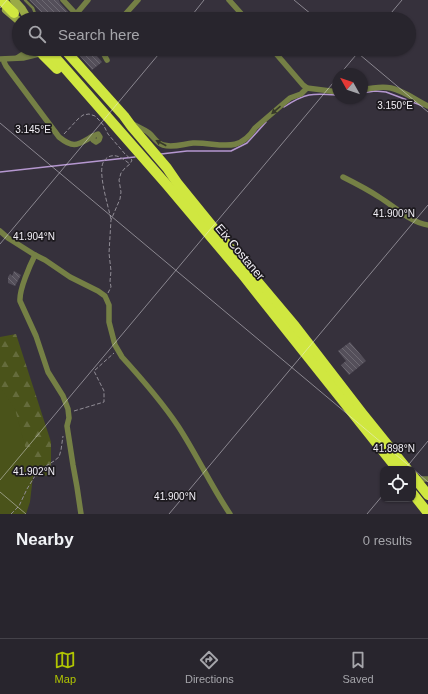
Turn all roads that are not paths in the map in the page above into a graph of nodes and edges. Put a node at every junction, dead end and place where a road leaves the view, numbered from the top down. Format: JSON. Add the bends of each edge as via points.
{"nodes":[{"id":1,"x":1,"y":0,"type":"edge"},
{"id":2,"x":8,"y":0,"type":"edge"},
{"id":3,"x":14,"y":0,"type":"edge"},
{"id":4,"x":25,"y":0,"type":"edge"},
{"id":5,"x":63,"y":0,"type":"edge"},
{"id":6,"x":88,"y":0,"type":"edge"},
{"id":7,"x":138,"y":0,"type":"edge"},
{"id":8,"x":229,"y":0,"type":"edge"},
{"id":9,"x":0,"y":4,"type":"edge"},
{"id":10,"x":14,"y":12,"type":"edge"},
{"id":11,"x":15,"y":12,"type":"edge"},
{"id":12,"x":24,"y":12,"type":"edge"},
{"id":13,"x":34,"y":12,"type":"edge"},
{"id":14,"x":74,"y":12,"type":"edge"},
{"id":15,"x":78,"y":12,"type":"edge"},
{"id":16,"x":127,"y":12,"type":"edge"},
{"id":17,"x":240,"y":12,"type":"edge"},
{"id":18,"x":12,"y":15,"type":"edge"},
{"id":19,"x":20,"y":56,"type":"edge"},
{"id":20,"x":28,"y":56,"type":"edge"},
{"id":21,"x":43,"y":56,"type":"edge"},
{"id":22,"x":61,"y":56,"type":"edge"},
{"id":23,"x":62,"y":56,"type":"edge"},
{"id":24,"x":105,"y":56,"type":"edge"},
{"id":25,"x":278,"y":56,"type":"edge"},
{"id":26,"x":17,"y":58,"type":"junction"},
{"id":27,"x":2,"y":59,"type":"edge"},
{"id":28,"x":107,"y":60,"type":"dead end"},
{"id":29,"x":308,"y":88,"type":"junction"},
{"id":30,"x":368,"y":89,"type":"edge"},
{"id":31,"x":332,"y":91,"type":"edge"},
{"id":32,"x":428,"y":106,"type":"edge"},
{"id":33,"x":124,"y":116,"type":"junction"},
{"id":34,"x":93,"y":136,"type":"dead end"},
{"id":35,"x":342,"y":177,"type":"dead end"},
{"id":36,"x":172,"y":185,"type":"junction"},
{"id":37,"x":428,"y":225,"type":"edge"},
{"id":38,"x":0,"y":231,"type":"edge"},
{"id":39,"x":35,"y":255,"type":"junction"},
{"id":40,"x":258,"y":294,"type":"junction"},
{"id":41,"x":294,"y":326,"type":"junction"},
{"id":42,"x":323,"y":356,"type":"joint"},
{"id":43,"x":390,"y":466,"type":"edge"},
{"id":44,"x":395,"y":466,"type":"edge"},
{"id":45,"x":405,"y":466,"type":"edge"},
{"id":46,"x":411,"y":466,"type":"edge"},
{"id":47,"x":417,"y":478,"type":"edge"},
{"id":48,"x":428,"y":480,"type":"edge"},
{"id":49,"x":428,"y":488,"type":"edge"},
{"id":50,"x":416,"y":490,"type":"edge"},
{"id":51,"x":428,"y":495,"type":"edge"},
{"id":52,"x":416,"y":498,"type":"edge"},
{"id":53,"x":428,"y":504,"type":"edge"},
{"id":54,"x":428,"y":512,"type":"edge"},
{"id":55,"x":81,"y":514,"type":"edge"},
{"id":56,"x":230,"y":514,"type":"edge"}],
"edges":[{"from":1,"to":10,"type":"highway"},
{"from":2,"to":11,"type":"highway"},
{"from":3,"to":12,"type":"main road"},
{"from":4,"to":13,"type":"lane"},
{"from":5,"to":14,"type":"street"},
{"from":6,"to":15,"type":"street"},
{"from":7,"to":16,"type":"street"},
{"from":8,"to":17,"type":"street"},
{"from":9,"to":18,"type":"main road"},
{"from":19,"to":26,"type":"street"},
{"from":20,"to":26,"type":"street"},
{"from":21,"to":36,"type":"highway","via":[[100,114],[159,180]]},
{"from":22,"to":36,"type":"highway","name":"Eix Costaner"},
{"from":23,"to":33,"type":"highway"},
{"from":24,"to":28,"type":"street"},
{"from":25,"to":29,"type":"street"},
{"from":26,"to":27,"type":"street"},
{"from":27,"to":34,"type":"street","via":[[59,137],[69,144],[76,144]]},
{"from":29,"to":31,"type":"street"},
{"from":29,"to":33,"type":"street","one_way":true,"via":[[290,98],[243,141],[224,146],[194,143],[169,147],[156,141]]},
{"from":30,"to":32,"type":"street","via":[[390,87]]},
{"from":33,"to":36,"type":"highway","via":[[167,168]]},
{"from":35,"to":37,"type":"street","via":[[367,189],[418,223]]},
{"from":36,"to":40,"type":"highway","name":"Eix Costaner"},
{"from":36,"to":41,"type":"highway"},
{"from":38,"to":39,"type":"street"},
{"from":39,"to":55,"type":"street","via":[[20,301],[36,336],[48,372],[68,409],[67,426]]},
{"from":39,"to":56,"type":"street","via":[[105,296],[117,350],[178,426]]},
{"from":40,"to":43,"type":"highway","via":[[275,320]]},
{"from":40,"to":44,"type":"highway","name":"Eix Costaner"},
{"from":41,"to":42,"type":"highway"},
{"from":41,"to":45,"type":"highway"},
{"from":42,"to":46,"type":"street"},
{"from":47,"to":48,"type":"street"},
{"from":47,"to":49,"type":"street"},
{"from":47,"to":51,"type":"highway"},
{"from":50,"to":53,"type":"highway"},
{"from":52,"to":54,"type":"highway"}]}
